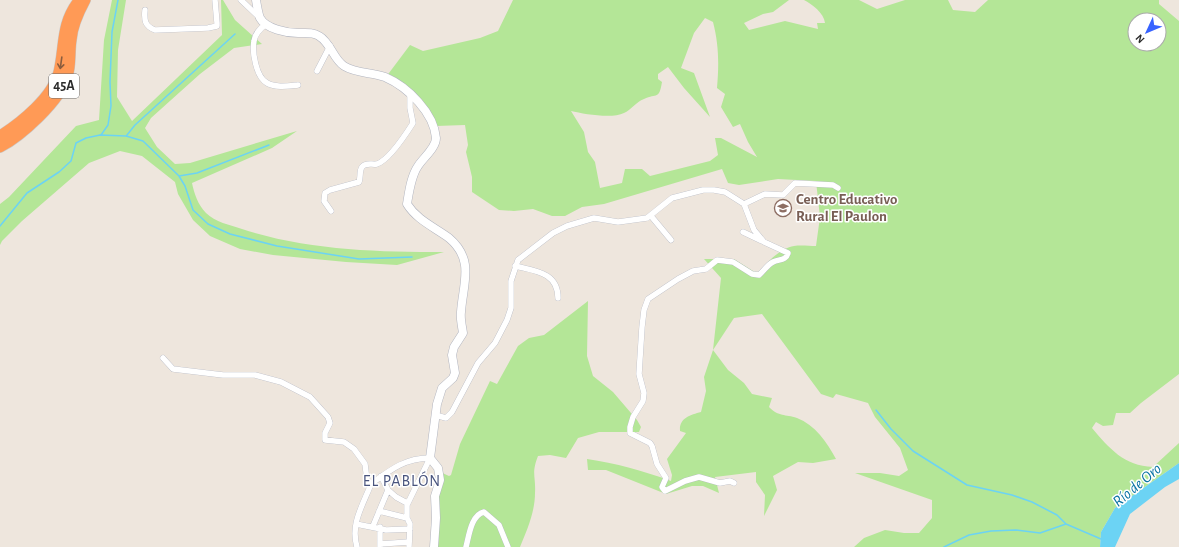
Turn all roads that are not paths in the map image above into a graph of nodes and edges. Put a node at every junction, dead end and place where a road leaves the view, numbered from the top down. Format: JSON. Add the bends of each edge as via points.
{"nodes":[{"id":1,"x":79,"y":0,"type":"edge"},
{"id":2,"x":85,"y":0,"type":"edge"},
{"id":3,"x":215,"y":0,"type":"edge"},
{"id":4,"x":241,"y":0,"type":"edge"},
{"id":5,"x":256,"y":0,"type":"edge"},
{"id":6,"x":145,"y":10,"type":"dead end"},
{"id":7,"x":263,"y":21,"type":"junction"},
{"id":8,"x":330,"y":46,"type":"junction"},
{"id":9,"x":317,"y":71,"type":"dead end"},
{"id":10,"x":298,"y":85,"type":"dead end"},
{"id":11,"x":410,"y":95,"type":"junction"},
{"id":12,"x":0,"y":136,"type":"edge"},
{"id":13,"x":0,"y":147,"type":"edge"},
{"id":14,"x":838,"y":188,"type":"dead end"},
{"id":15,"x":744,"y":204,"type":"junction"},
{"id":16,"x":331,"y":211,"type":"dead end"},
{"id":17,"x":651,"y":216,"type":"junction"},
{"id":18,"x":743,"y":232,"type":"dead end"},
{"id":19,"x":671,"y":240,"type":"dead end"},
{"id":20,"x":764,"y":242,"type":"junction"},
{"id":21,"x":515,"y":266,"type":"junction"},
{"id":22,"x":558,"y":298,"type":"dead end"},
{"id":23,"x":163,"y":358,"type":"dead end"},
{"id":24,"x":435,"y":415,"type":"junction"},
{"id":25,"x":430,"y":458,"type":"junction"},
{"id":26,"x":381,"y":476,"type":"junction"},
{"id":27,"x":734,"y":483,"type":"dead end"},
{"id":28,"x":371,"y":484,"type":"junction"},
{"id":29,"x":388,"y":490,"type":"junction"},
{"id":30,"x":407,"y":502,"type":"junction"},
{"id":31,"x":379,"y":511,"type":"junction"},
{"id":32,"x":407,"y":518,"type":"junction"},
{"id":33,"x":356,"y":524,"type":"junction"},
{"id":34,"x":373,"y":526,"type":"junction"},
{"id":35,"x":380,"y":527,"type":"junction"},
{"id":36,"x":410,"y":529,"type":"junction"},
{"id":37,"x":409,"y":544,"type":"edge"},
{"id":38,"x":380,"y":545,"type":"edge"},
{"id":39,"x":435,"y":546,"type":"edge"},
{"id":40,"x":358,"y":547,"type":"edge"},
{"id":41,"x":466,"y":547,"type":"edge"},
{"id":42,"x":508,"y":547,"type":"edge"}],
"edges":[{"from":1,"to":12,"type":"highway","number":"45A","one_way":true,"via":[[66,22],[59,73],[54,86],[30,112]]},
{"from":2,"to":13,"type":"highway","number":"45A","via":[[73,26],[69,72],[59,94],[13,139]]},
{"from":3,"to":6,"type":"street","via":[[216,26],[155,30],[148,27],[144,20]]},
{"from":4,"to":7,"type":"street"},
{"from":5,"to":7,"type":"street"},
{"from":7,"to":8,"type":"street","via":[[274,28],[289,32],[309,32],[319,36]]},
{"from":7,"to":10,"type":"street","via":[[254,41],[258,70],[268,84]]},
{"from":8,"to":9,"type":"street"},
{"from":8,"to":11,"type":"street","via":[[345,67],[386,78]]},
{"from":11,"to":16,"type":"street","via":[[412,123],[405,136],[384,160],[362,167],[359,182],[325,193],[324,201]]},
{"from":11,"to":24,"type":"street","via":[[422,105],[429,116],[436,140],[417,167],[407,204],[419,218],[457,246],[463,255],[466,277],[460,314],[463,333],[452,355],[455,373],[442,388]]},
{"from":14,"to":15,"type":"street","via":[[795,183],[783,195],[765,194]]},
{"from":15,"to":17,"type":"street","via":[[725,192],[702,190],[672,198]]},
{"from":15,"to":20,"type":"street","via":[[754,230]]},
{"from":17,"to":19,"type":"street"},
{"from":17,"to":21,"type":"street","via":[[618,222],[594,218],[567,226],[553,233],[523,256]]},
{"from":18,"to":20,"type":"street"},
{"from":20,"to":27,"type":"street","via":[[785,251],[788,255],[773,262],[759,276],[733,262],[717,260],[706,269],[693,271],[654,294],[648,299],[643,316],[639,374],[644,393],[630,433],[652,446],[657,464],[665,474],[662,487],[665,491],[699,477],[720,483]]},
{"from":21,"to":22,"type":"street","via":[[549,277],[557,286]]},
{"from":21,"to":24,"type":"street","via":[[511,281],[511,308],[507,320],[478,364],[452,412],[446,418]]},
{"from":23,"to":28,"type":"street","via":[[173,369],[223,375],[255,375],[281,382],[310,397],[328,417],[330,423],[325,440],[344,442],[354,449],[365,464],[367,480]]},
{"from":24,"to":25,"type":"street"},
{"from":25,"to":26,"type":"street","via":[[418,458],[398,464]]},
{"from":25,"to":30,"type":"street"},
{"from":25,"to":39,"type":"street","via":[[438,468],[440,480],[435,496]]},
{"from":26,"to":28,"type":"street"},
{"from":26,"to":29,"type":"street"},
{"from":28,"to":33,"type":"street"},
{"from":29,"to":30,"type":"street"},
{"from":29,"to":31,"type":"street"},
{"from":30,"to":32,"type":"street"},
{"from":31,"to":32,"type":"street"},
{"from":31,"to":34,"type":"street"},
{"from":32,"to":36,"type":"street"},
{"from":33,"to":34,"type":"street"},
{"from":33,"to":40,"type":"street","via":[[354,534]]},
{"from":34,"to":35,"type":"street"},
{"from":35,"to":36,"type":"street","via":[[386,530]]},
{"from":35,"to":38,"type":"street"},
{"from":36,"to":37,"type":"street"},
{"from":37,"to":38,"type":"street"},
{"from":41,"to":42,"type":"street","via":[[474,522],[478,515],[484,512],[499,525]]}]}
